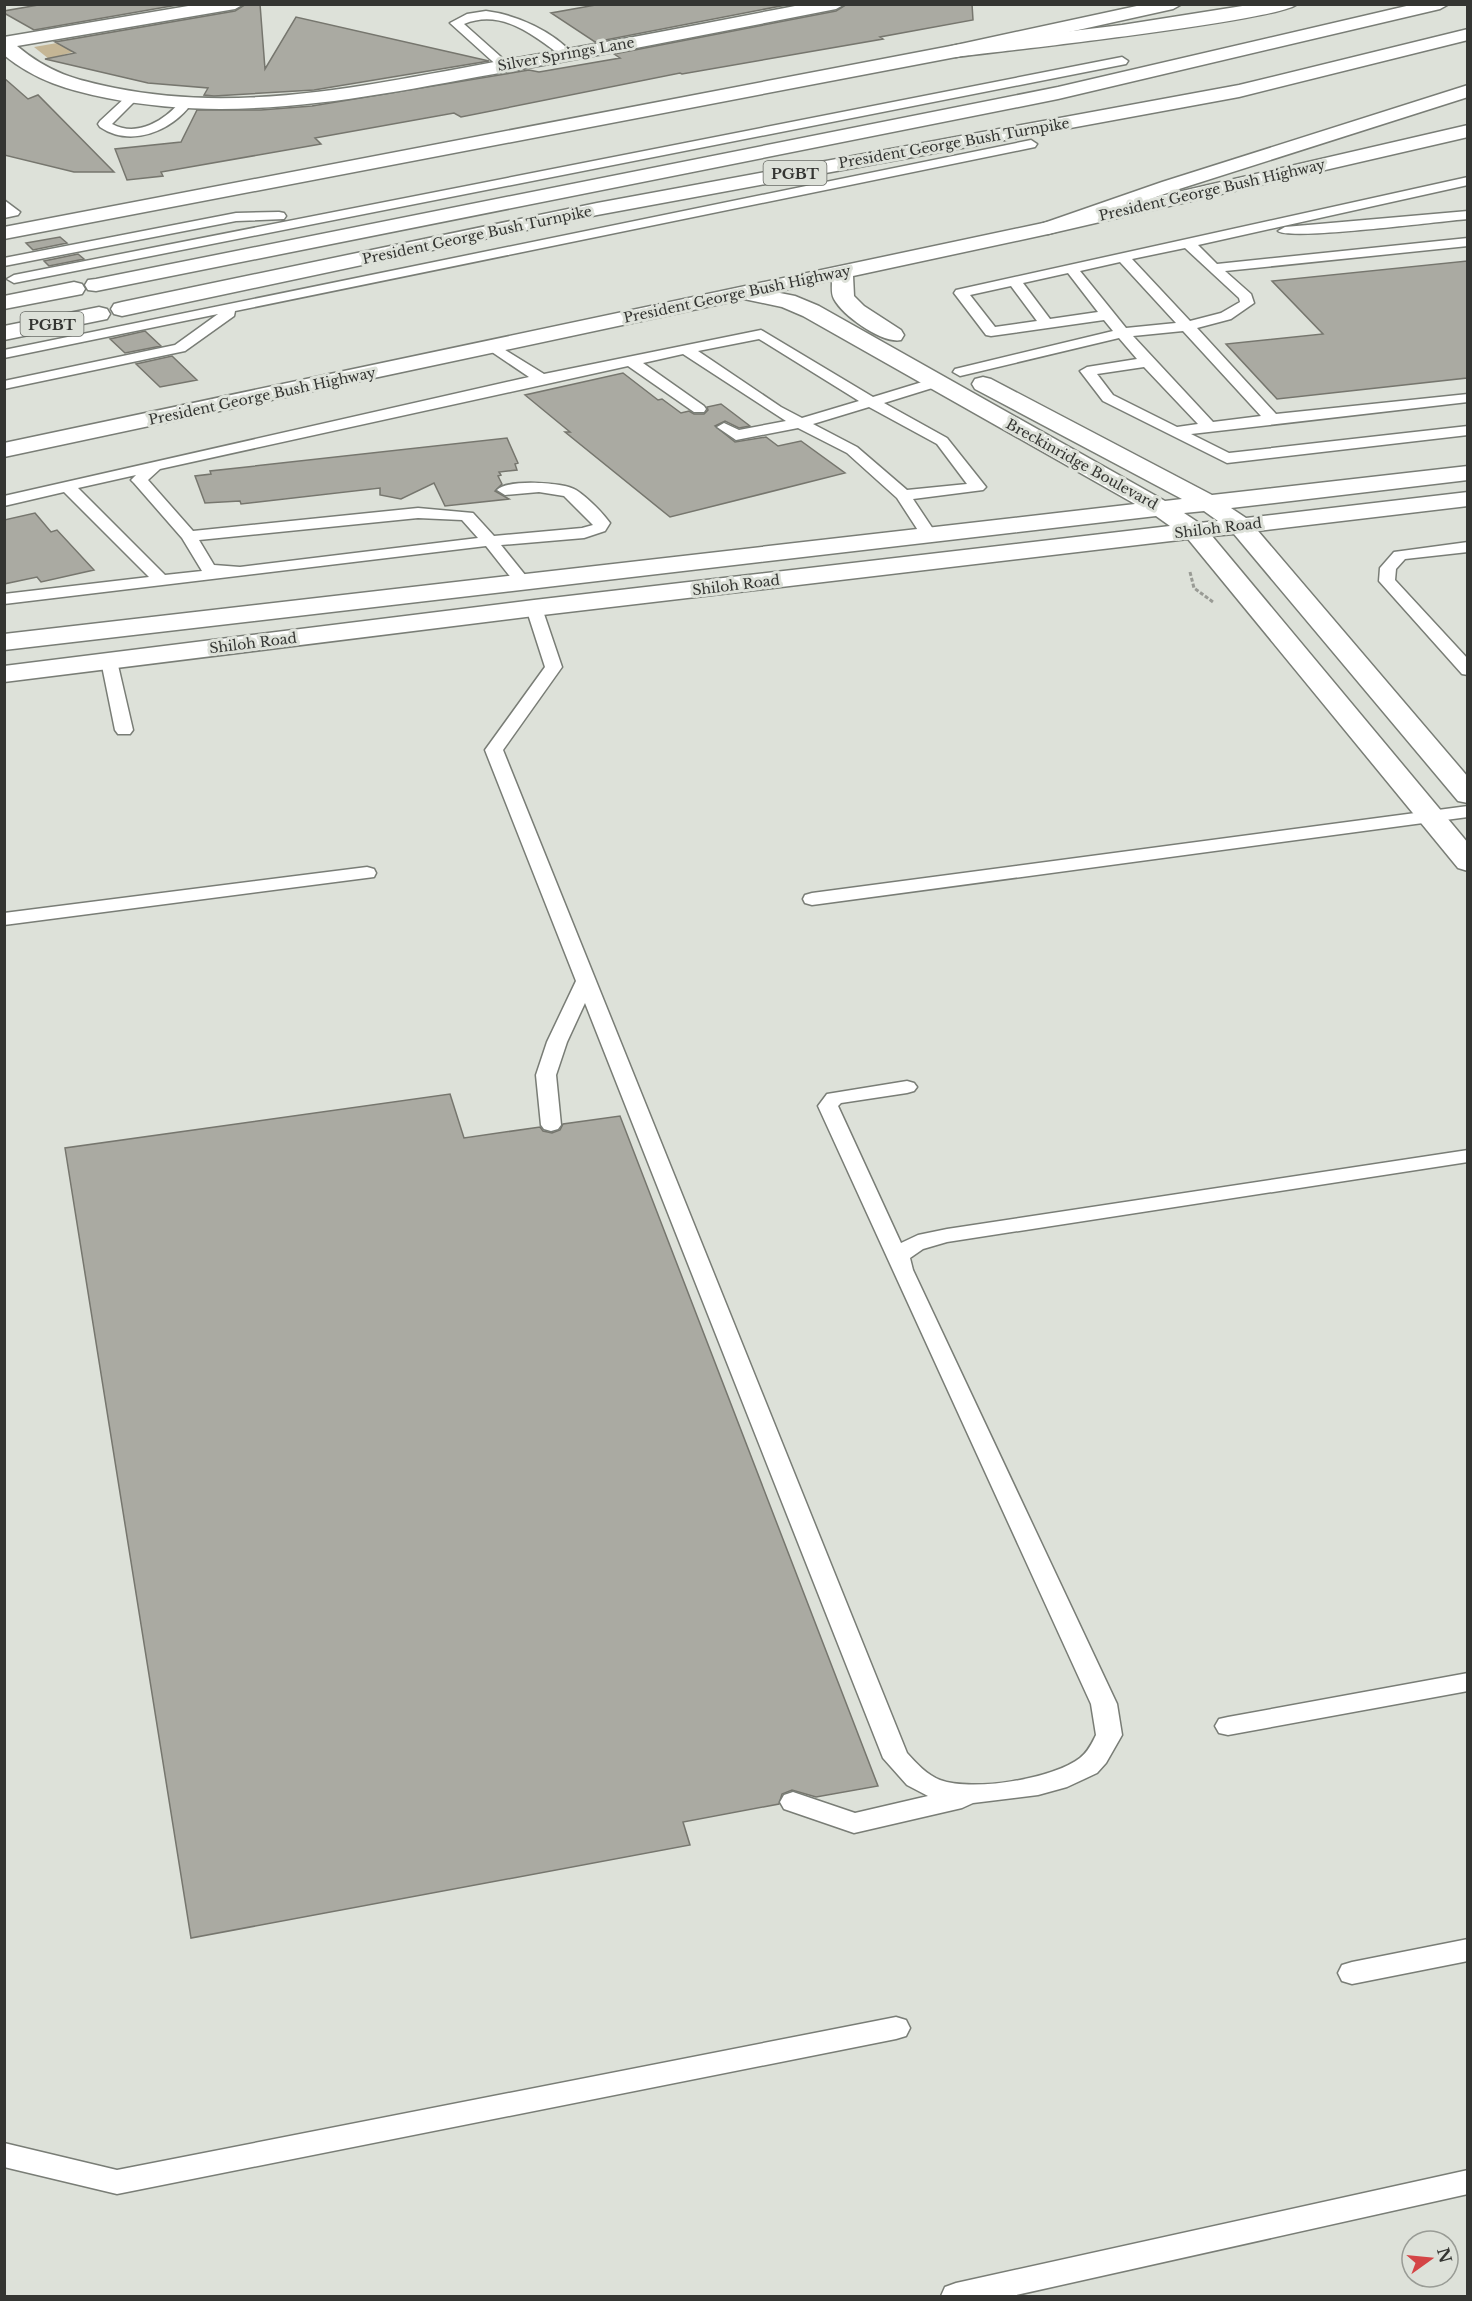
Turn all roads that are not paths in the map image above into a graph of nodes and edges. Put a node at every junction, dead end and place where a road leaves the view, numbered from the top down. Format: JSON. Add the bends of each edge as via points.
{"nodes":[{"id":1,"x":235,"y":4,"type":"edge"},
{"id":2,"x":836,"y":4,"type":"edge"},
{"id":3,"x":1173,"y":4,"type":"edge"},
{"id":4,"x":1288,"y":4,"type":"edge"},
{"id":5,"x":1440,"y":4,"type":"edge"},
{"id":6,"x":1467,"y":34,"type":"edge"},
{"id":7,"x":4,"y":44,"type":"edge"},
{"id":8,"x":956,"y":51,"type":"junction"},
{"id":9,"x":568,"y":55,"type":"junction"},
{"id":10,"x":1122,"y":61,"type":"dead end"},
{"id":11,"x":505,"y":66,"type":"junction"},
{"id":12,"x":1239,"y":91,"type":"junction"},
{"id":13,"x":1467,"y":91,"type":"edge"},
{"id":14,"x":132,"y":98,"type":"junction"},
{"id":15,"x":186,"y":103,"type":"junction"},
{"id":16,"x":1467,"y":131,"type":"edge"},
{"id":17,"x":1031,"y":144,"type":"joint"},
{"id":18,"x":1467,"y":181,"type":"edge"},
{"id":19,"x":4,"y":204,"type":"edge"},
{"id":20,"x":4,"y":214,"type":"edge"},
{"id":21,"x":337,"y":215,"type":"junction"},
{"id":22,"x":1467,"y":215,"type":"edge"},
{"id":23,"x":1048,"y":228,"type":"junction"},
{"id":24,"x":4,"y":232,"type":"edge"},
{"id":25,"x":1239,"y":232,"type":"junction"},
{"id":26,"x":1467,"y":242,"type":"edge"},
{"id":27,"x":1188,"y":243,"type":"junction"},
{"id":28,"x":4,"y":255,"type":"edge"},
{"id":29,"x":1123,"y":257,"type":"junction"},
{"id":30,"x":4,"y":262,"type":"edge"},
{"id":31,"x":1071,"y":268,"type":"junction"},
{"id":32,"x":1214,"y":268,"type":"junction"},
{"id":33,"x":842,"y":271,"type":"junction"},
{"id":34,"x":8,"y":277,"type":"edge"},
{"id":35,"x":1013,"y":280,"type":"junction"},
{"id":36,"x":744,"y":294,"type":"junction"},
{"id":37,"x":4,"y":303,"type":"edge"},
{"id":38,"x":237,"y":308,"type":"junction"},
{"id":39,"x":1107,"y":315,"type":"junction"},
{"id":40,"x":1047,"y":324,"type":"junction"},
{"id":41,"x":1186,"y":326,"type":"junction"},
{"id":42,"x":4,"y":333,"type":"edge"},
{"id":43,"x":1123,"y":333,"type":"junction"},
{"id":44,"x":494,"y":347,"type":"junction"},
{"id":45,"x":685,"y":349,"type":"junction"},
{"id":46,"x":4,"y":355,"type":"edge"},
{"id":47,"x":631,"y":360,"type":"junction"},
{"id":48,"x":1148,"y":362,"type":"junction"},
{"id":49,"x":4,"y":366,"type":"edge"},
{"id":50,"x":960,"y":372,"type":"junction"},
{"id":51,"x":4,"y":376,"type":"edge"},
{"id":52,"x":541,"y":379,"type":"junction"},
{"id":53,"x":937,"y":382,"type":"junction"},
{"id":54,"x":4,"y":385,"type":"edge"},
{"id":55,"x":1467,"y":398,"type":"edge"},
{"id":56,"x":871,"y":402,"type":"junction"},
{"id":57,"x":699,"y":409,"type":"dead end"},
{"id":58,"x":1272,"y":419,"type":"junction"},
{"id":59,"x":800,"y":423,"type":"junction"},
{"id":60,"x":724,"y":427,"type":"dead end"},
{"id":61,"x":1209,"y":427,"type":"junction"},
{"id":62,"x":1467,"y":429,"type":"edge"},
{"id":63,"x":1174,"y":432,"type":"junction"},
{"id":64,"x":4,"y":450,"type":"edge"},
{"id":65,"x":155,"y":466,"type":"junction"},
{"id":66,"x":1467,"y":473,"type":"edge"},
{"id":67,"x":68,"y":486,"type":"junction"},
{"id":68,"x":505,"y":490,"type":"dead end"},
{"id":69,"x":903,"y":495,"type":"junction"},
{"id":70,"x":441,"y":498,"type":"dead end"},
{"id":71,"x":1467,"y":499,"type":"edge"},
{"id":72,"x":4,"y":501,"type":"edge"},
{"id":73,"x":1207,"y":502,"type":"junction"},
{"id":74,"x":1160,"y":508,"type":"junction"},
{"id":75,"x":418,"y":513,"type":"junction"},
{"id":76,"x":1240,"y":525,"type":"junction"},
{"id":77,"x":1194,"y":531,"type":"junction"},
{"id":78,"x":929,"y":535,"type":"junction"},
{"id":79,"x":189,"y":536,"type":"junction"},
{"id":80,"x":490,"y":541,"type":"junction"},
{"id":81,"x":1467,"y":546,"type":"edge"},
{"id":82,"x":240,"y":572,"type":"junction"},
{"id":83,"x":162,"y":581,"type":"junction"},
{"id":84,"x":522,"y":581,"type":"junction"},
{"id":85,"x":4,"y":599,"type":"edge"},
{"id":86,"x":534,"y":609,"type":"junction"},
{"id":87,"x":4,"y":642,"type":"edge"},
{"id":88,"x":109,"y":661,"type":"junction"},
{"id":89,"x":1467,"y":670,"type":"edge"},
{"id":90,"x":4,"y":674,"type":"edge"},
{"id":91,"x":124,"y":730,"type":"dead end"},
{"id":92,"x":1467,"y":795,"type":"edge"},
{"id":93,"x":1467,"y":811,"type":"edge"},
{"id":94,"x":1430,"y":816,"type":"junction"},
{"id":95,"x":1467,"y":862,"type":"edge"},
{"id":96,"x":367,"y":873,"type":"dead end"},
{"id":97,"x":812,"y":899,"type":"dead end"},
{"id":98,"x":4,"y":919,"type":"edge"},
{"id":99,"x":586,"y":981,"type":"junction"},
{"id":100,"x":907,"y":1087,"type":"dead end"},
{"id":101,"x":550,"y":1125,"type":"dead end"},
{"id":102,"x":1467,"y":1156,"type":"edge"},
{"id":103,"x":902,"y":1270,"type":"junction"},
{"id":104,"x":1467,"y":1682,"type":"edge"},
{"id":105,"x":1228,"y":1726,"type":"dead end"},
{"id":106,"x":977,"y":1794,"type":"junction"},
{"id":107,"x":793,"y":1802,"type":"dead end"},
{"id":108,"x":1467,"y":1950,"type":"edge"},
{"id":109,"x":1352,"y":1973,"type":"dead end"},
{"id":110,"x":896,"y":2028,"type":"dead end"},
{"id":111,"x":4,"y":2155,"type":"edge"},
{"id":112,"x":1467,"y":2182,"type":"edge"},
{"id":113,"x":957,"y":2296,"type":"edge"}],
"edges":[{"from":1,"to":7,"type":"main road"},
{"from":2,"to":9,"type":"main road","name":"Silver Springs Lane"},
{"from":3,"to":8,"type":"main road"},
{"from":4,"to":8,"type":"main road","via":[[1140,30]]},
{"from":5,"to":37,"type":"main road","name":"President George Bush Turnpike","number":"PGBT","via":[[1047,95]]},
{"from":6,"to":12,"type":"main road","name":"President George Bush Turnpike","number":"PGBT"},
{"from":7,"to":14,"type":"main road","name":"Silver Springs Lane","via":[[24,62],[54,79]]},
{"from":8,"to":24,"type":"main road"},
{"from":9,"to":11,"type":"main road","name":"Silver Springs Lane"},
{"from":9,"to":11,"type":"lane","via":[[526,24],[501,14],[468,15],[456,23]]},
{"from":10,"to":21,"type":"lane"},
{"from":11,"to":15,"type":"main road","name":"Silver Springs Lane","via":[[335,95],[243,103]]},
{"from":12,"to":17,"type":"main road"},
{"from":12,"to":42,"type":"main road","name":"President George Bush Turnpike","number":"PGBT","via":[[597,209]]},
{"from":13,"to":23,"type":"main road"},
{"from":14,"to":15,"type":"main road","name":"Silver Springs Lane"},
{"from":14,"to":15,"type":"lane","via":[[104,124],[117,130],[147,130],[168,122]]},
{"from":16,"to":23,"type":"main road","name":"President George Bush Highway"},
{"from":17,"to":38,"type":"lane"},
{"from":18,"to":25,"type":"lane"},
{"from":19,"to":20,"type":"lane","via":[[13,212]]},
{"from":21,"to":28,"type":"lane","via":[[243,210]]},
{"from":21,"to":30,"type":"lane","via":[[236,218]]},
{"from":21,"to":34,"type":"lane"},
{"from":21,"to":34,"type":"lane","via":[[244,224]]},
{"from":22,"to":25,"type":"lane","via":[[1315,230]]},
{"from":23,"to":33,"type":"main road","name":"President George Bush Highway"},
{"from":25,"to":27,"type":"lane"},
{"from":26,"to":32,"type":"lane"},
{"from":27,"to":29,"type":"lane"},
{"from":27,"to":32,"type":"lane"},
{"from":29,"to":31,"type":"lane"},
{"from":29,"to":41,"type":"lane"},
{"from":31,"to":35,"type":"lane"},
{"from":31,"to":39,"type":"lane"},
{"from":32,"to":41,"type":"lane","via":[[1246,297],[1247,303],[1216,320]]},
{"from":33,"to":36,"type":"main road","name":"President George Bush Highway"},
{"from":33,"to":50,"type":"main road","name":"Breckinridge Boulevard","via":[[843,297],[856,311]]},
{"from":35,"to":40,"type":"lane"},
{"from":35,"to":40,"type":"lane","via":[[961,293],[991,332]]},
{"from":36,"to":44,"type":"main road","name":"President George Bush Highway"},
{"from":36,"to":53,"type":"main road","name":"Breckinridge Boulevard","via":[[787,301]]},
{"from":38,"to":46,"type":"lane"},
{"from":38,"to":49,"type":"lane","via":[[164,333]]},
{"from":38,"to":51,"type":"lane","via":[[172,341]]},
{"from":38,"to":54,"type":"lane","via":[[180,348]]},
{"from":39,"to":40,"type":"lane"},
{"from":39,"to":43,"type":"lane"},
{"from":41,"to":43,"type":"lane"},
{"from":41,"to":58,"type":"lane"},
{"from":43,"to":48,"type":"lane"},
{"from":43,"to":50,"type":"lane"},
{"from":44,"to":52,"type":"lane"},
{"from":44,"to":64,"type":"main road","name":"President George Bush Highway"},
{"from":45,"to":47,"type":"lane"},
{"from":45,"to":56,"type":"lane","via":[[761,334]]},
{"from":45,"to":59,"type":"lane"},
{"from":47,"to":52,"type":"lane"},
{"from":47,"to":57,"type":"lane"},
{"from":48,"to":61,"type":"lane"},
{"from":48,"to":63,"type":"lane","via":[[1086,371],[1108,398]]},
{"from":50,"to":53,"type":"main road"},
{"from":50,"to":73,"type":"main road","name":"Breckinridge Boulevard"},
{"from":52,"to":65,"type":"lane"},
{"from":53,"to":56,"type":"lane"},
{"from":53,"to":74,"type":"main road","name":"Breckinridge Boulevard"},
{"from":55,"to":58,"type":"lane"},
{"from":56,"to":59,"type":"lane"},
{"from":56,"to":69,"type":"lane","via":[[942,441],[978,487]]},
{"from":58,"to":61,"type":"lane"},
{"from":59,"to":60,"type":"lane","via":[[736,435]]},
{"from":59,"to":69,"type":"lane","via":[[852,450]]},
{"from":61,"to":63,"type":"lane"},
{"from":62,"to":63,"type":"lane","via":[[1227,458]]},
{"from":65,"to":67,"type":"lane"},
{"from":65,"to":79,"type":"lane","via":[[139,480]]},
{"from":66,"to":73,"type":"main road","name":"Shiloh Road"},
{"from":67,"to":72,"type":"lane"},
{"from":67,"to":83,"type":"lane"},
{"from":68,"to":80,"type":"lane","via":[[539,487],[569,492],[602,523],[584,533]]},
{"from":69,"to":78,"type":"lane"},
{"from":70,"to":75,"type":"lane","via":[[426,501]]},
{"from":71,"to":76,"type":"main road","name":"Shiloh Road"},
{"from":73,"to":74,"type":"main road","name":"Shiloh Road"},
{"from":73,"to":76,"type":"main road","name":"Breckinridge Boulevard"},
{"from":74,"to":77,"type":"main road","name":"Breckinridge Boulevard"},
{"from":74,"to":78,"type":"main road","name":"Shiloh Road"},
{"from":75,"to":79,"type":"lane"},
{"from":75,"to":80,"type":"lane","via":[[467,516]]},
{"from":76,"to":77,"type":"main road","name":"Shiloh Road"},
{"from":76,"to":92,"type":"main road","name":"Breckinridge Boulevard"},
{"from":77,"to":86,"type":"main road","name":"Shiloh Road"},
{"from":77,"to":94,"type":"main road","name":"Breckinridge Boulevard"},
{"from":78,"to":84,"type":"main road","name":"Shiloh Road"},
{"from":79,"to":82,"type":"lane","via":[[209,569]]},
{"from":80,"to":82,"type":"lane"},
{"from":80,"to":84,"type":"lane"},
{"from":81,"to":89,"type":"lane","via":[[1400,555],[1388,568],[1387,580]]},
{"from":82,"to":83,"type":"lane"},
{"from":83,"to":85,"type":"lane"},
{"from":84,"to":86,"type":"main road"},
{"from":84,"to":87,"type":"main road","name":"Shiloh Road"},
{"from":86,"to":88,"type":"main road","name":"Shiloh Road"},
{"from":86,"to":99,"type":"lane","via":[[554,667],[494,750]]},
{"from":88,"to":90,"type":"main road","name":"Shiloh Road"},
{"from":88,"to":91,"type":"lane"},
{"from":93,"to":94,"type":"lane"},
{"from":94,"to":95,"type":"main road","name":"Breckinridge Boulevard"},
{"from":94,"to":97,"type":"lane"},
{"from":96,"to":98,"type":"lane"},
{"from":99,"to":101,"type":"lane","via":[[546,1075]]},
{"from":99,"to":106,"type":"lane","via":[[896,1758],[914,1777],[939,1790]]},
{"from":100,"to":103,"type":"lane","via":[[841,1096],[828,1106]]},
{"from":102,"to":103,"type":"lane","via":[[924,1240],[899,1256]]},
{"from":103,"to":106,"type":"lane","via":[[1104,1704],[1109,1735],[1090,1764],[1061,1780]]},
{"from":104,"to":105,"type":"lane"},
{"from":106,"to":107,"type":"lane","via":[[854,1824]]},
{"from":108,"to":109,"type":"lane"},
{"from":110,"to":111,"type":"lane","via":[[117,2182]]},
{"from":112,"to":113,"type":"lane"}]}
